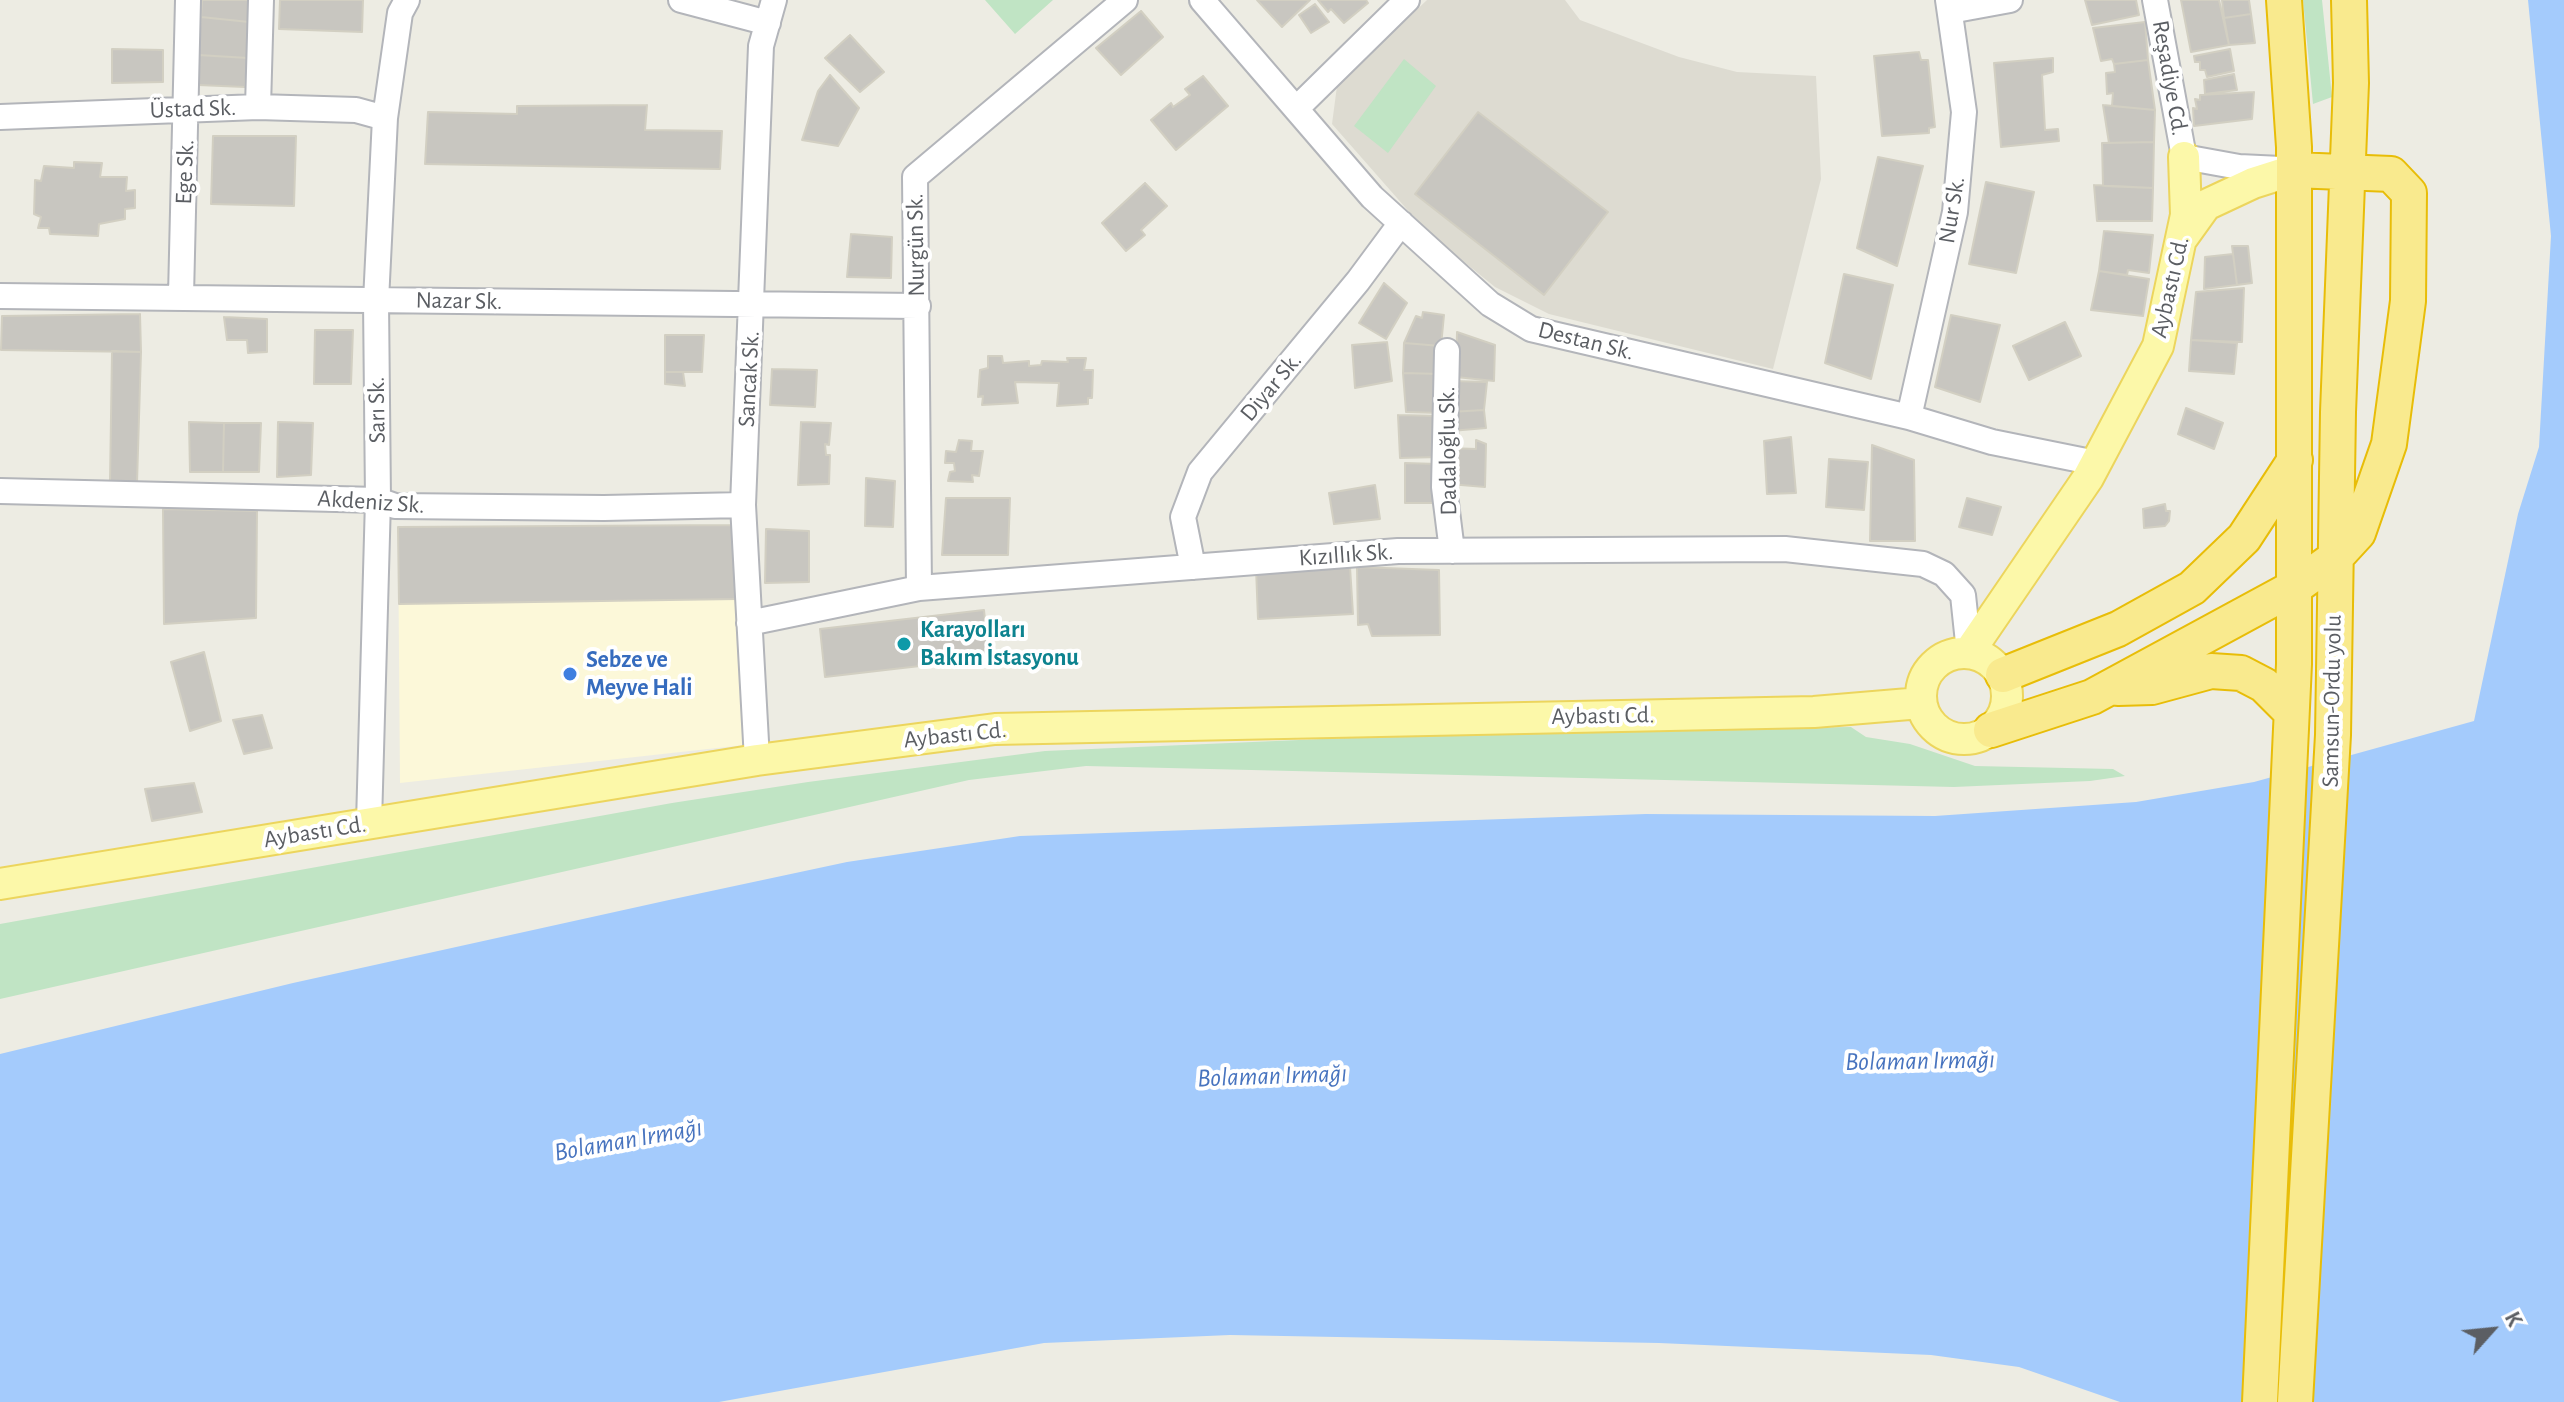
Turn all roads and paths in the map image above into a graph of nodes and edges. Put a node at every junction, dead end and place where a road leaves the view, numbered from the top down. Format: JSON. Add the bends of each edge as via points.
{"nodes":[{"id":1,"x":188,"y":0,"type":"edge"},
{"id":2,"x":261,"y":0,"type":"edge"},
{"id":3,"x":407,"y":0,"type":"edge"},
{"id":4,"x":681,"y":0,"type":"edge"},
{"id":5,"x":1125,"y":0,"type":"edge"},
{"id":6,"x":1202,"y":0,"type":"edge"},
{"id":7,"x":1407,"y":0,"type":"edge"},
{"id":8,"x":2010,"y":0,"type":"edge"},
{"id":9,"x":2155,"y":0,"type":"edge"},
{"id":10,"x":2284,"y":0,"type":"edge"},
{"id":11,"x":2349,"y":0,"type":"edge"},
{"id":12,"x":1949,"y":6,"type":"edge"},
{"id":13,"x":771,"y":12,"type":"edge"},
{"id":14,"x":258,"y":107,"type":"junction"},
{"id":15,"x":1298,"y":107,"type":"junction"},
{"id":16,"x":186,"y":110,"type":"junction"},
{"id":17,"x":0,"y":117,"type":"edge"},
{"id":18,"x":385,"y":118,"type":"junction"},
{"id":19,"x":2184,"y":157,"type":"junction"},
{"id":20,"x":2294,"y":170,"type":"junction"},
{"id":21,"x":2348,"y":173,"type":"junction"},
{"id":22,"x":1401,"y":223,"type":"junction"},
{"id":23,"x":2180,"y":241,"type":"junction"},
{"id":24,"x":0,"y":296,"type":"edge"},
{"id":25,"x":181,"y":296,"type":"junction"},
{"id":26,"x":376,"y":301,"type":"junction"},
{"id":27,"x":752,"y":304,"type":"junction"},
{"id":28,"x":918,"y":306,"type":"junction"},
{"id":29,"x":1447,"y":351,"type":"dead end"},
{"id":30,"x":1909,"y":417,"type":"junction"},
{"id":31,"x":2295,"y":460,"type":"junction"},
{"id":32,"x":2096,"y":463,"type":"junction"},
{"id":33,"x":0,"y":491,"type":"edge"},
{"id":34,"x":378,"y":500,"type":"junction"},
{"id":35,"x":743,"y":505,"type":"junction"},
{"id":36,"x":1452,"y":551,"type":"junction"},
{"id":37,"x":2335,"y":558,"type":"junction"},
{"id":38,"x":1193,"y":567,"type":"junction"},
{"id":39,"x":2295,"y":587,"type":"junction"},
{"id":40,"x":919,"y":588,"type":"junction"},
{"id":41,"x":749,"y":623,"type":"junction"},
{"id":42,"x":1969,"y":652,"type":"junction"},
{"id":43,"x":2003,"y":675,"type":"junction"},
{"id":44,"x":2106,"y":688,"type":"junction"},
{"id":45,"x":1921,"y":703,"type":"junction"},
{"id":46,"x":2291,"y":722,"type":"junction"},
{"id":47,"x":1991,"y":730,"type":"junction"},
{"id":48,"x":757,"y":760,"type":"junction"},
{"id":49,"x":369,"y":823,"type":"junction"},
{"id":50,"x":0,"y":884,"type":"edge"},
{"id":51,"x":2260,"y":1402,"type":"edge"},
{"id":52,"x":2295,"y":1402,"type":"edge"}],
"edges":[{"from":1,"to":16,"type":"street","name":"Ege Sk."},
{"from":2,"to":14,"type":"street"},
{"from":3,"to":18,"type":"street","name":"Sarı Sk.","via":[[400,13]]},
{"from":4,"to":13,"type":"street"},
{"from":5,"to":28,"type":"street","name":"Nurgün Sk.","via":[[915,177]]},
{"from":6,"to":15,"type":"street","name":"Destan Sk."},
{"from":7,"to":15,"type":"street"},
{"from":8,"to":12,"type":"street"},
{"from":9,"to":19,"type":"street","name":"Reşadiye Cd."},
{"from":10,"to":20,"type":"highway","name":"Samsun-Ordu yolu"},
{"from":11,"to":21,"type":"highway","name":"Samsun-Ordu yolu"},
{"from":12,"to":30,"type":"street","name":"Nur Sk.","via":[[1964,112],[1955,212]]},
{"from":13,"to":27,"type":"street","name":"Sancak Sk.","via":[[761,46]]},
{"from":14,"to":16,"type":"street","name":"Üstad Sk."},
{"from":14,"to":18,"type":"street","name":"Üstad Sk.","via":[[356,110]]},
{"from":15,"to":22,"type":"street","name":"Destan Sk.","via":[[1372,197]]},
{"from":16,"to":17,"type":"street","name":"Üstad Sk."},
{"from":16,"to":25,"type":"street","name":"Ege Sk."},
{"from":18,"to":26,"type":"street","name":"Sarı Sk."},
{"from":19,"to":20,"type":"street"},
{"from":19,"to":23,"type":"main road","name":"Aybastı Cd.","via":[[2186,215]]},
{"from":20,"to":21,"type":"highway"},
{"from":20,"to":23,"type":"main road","via":[[2206,205]]},
{"from":20,"to":31,"type":"highway","name":"Samsun-Ordu yolu"},
{"from":21,"to":37,"type":"highway","name":"Samsun-Ordu yolu"},
{"from":21,"to":37,"type":"highway","via":[[2391,174],[2409,193],[2408,301],[2389,444],[2358,533]]},
{"from":22,"to":30,"type":"street","name":"Destan Sk.","via":[[1490,304],[1531,329]]},
{"from":22,"to":38,"type":"street","name":"Diyar Sk.","via":[[1200,472],[1183,517]]},
{"from":23,"to":32,"type":"main road","name":"Aybastı Cd.","via":[[2158,346]]},
{"from":24,"to":25,"type":"street","name":"Nazar Sk."},
{"from":25,"to":26,"type":"street","name":"Nazar Sk."},
{"from":26,"to":27,"type":"street","name":"Nazar Sk."},
{"from":26,"to":34,"type":"street","name":"Sarı Sk."},
{"from":27,"to":28,"type":"street","name":"Nazar Sk."},
{"from":27,"to":35,"type":"street","name":"Sancak Sk."},
{"from":28,"to":40,"type":"street","name":"Nurgün Sk."},
{"from":29,"to":36,"type":"street","name":"Dadaloğlu Sk.","via":[[1444,487]]},
{"from":30,"to":32,"type":"street","name":"Destan Sk.","via":[[1992,442]]},
{"from":31,"to":39,"type":"highway","name":"Samsun-Ordu yolu"},
{"from":31,"to":43,"type":"highway","via":[[2244,538],[2192,588],[2118,629]]},
{"from":32,"to":42,"type":"main road","name":"Aybastı Cd."},
{"from":33,"to":34,"type":"street","name":"Akdeniz Sk."},
{"from":34,"to":35,"type":"street","name":"Akdeniz Sk.","via":[[395,506]]},
{"from":34,"to":49,"type":"street","name":"Sarı Sk."},
{"from":35,"to":41,"type":"street","name":"Sancak Sk."},
{"from":36,"to":38,"type":"street","name":"Kızıllık Sk."},
{"from":36,"to":42,"type":"street","name":"Kızıllık Sk.","via":[[1785,549],[1923,564],[1944,574],[1963,595]]},
{"from":37,"to":39,"type":"highway"},
{"from":37,"to":52,"type":"highway","name":"Samsun-Ordu yolu","via":[[2333,735]]},
{"from":38,"to":40,"type":"street","name":"Kızıllık Sk."},
{"from":39,"to":44,"type":"highway"},
{"from":39,"to":46,"type":"highway","name":"Samsun-Ordu yolu"},
{"from":40,"to":41,"type":"street","name":"Kızıllık Sk."},
{"from":41,"to":48,"type":"street","name":"Sancak Sk."},
{"from":42,"to":43,"type":"main road","via":[[1993,663]]},
{"from":42,"to":45,"type":"main road","via":[[1943,657],[1933,665],[1925,676]]},
{"from":43,"to":47,"type":"main road","via":[[2007,705]]},
{"from":44,"to":46,"type":"highway","via":[[2152,687],[2211,671],[2241,673],[2264,685]]},
{"from":44,"to":47,"type":"highway"},
{"from":45,"to":47,"type":"main road","via":[[1936,728],[1948,736],[1978,737]]},
{"from":45,"to":48,"type":"main road","name":"Aybastı Cd.","via":[[1814,712],[995,729]]},
{"from":46,"to":51,"type":"highway","name":"Samsun-Ordu yolu"},
{"from":48,"to":49,"type":"main road","name":"Aybastı Cd."},
{"from":49,"to":50,"type":"main road","name":"Aybastı Cd."}]}
